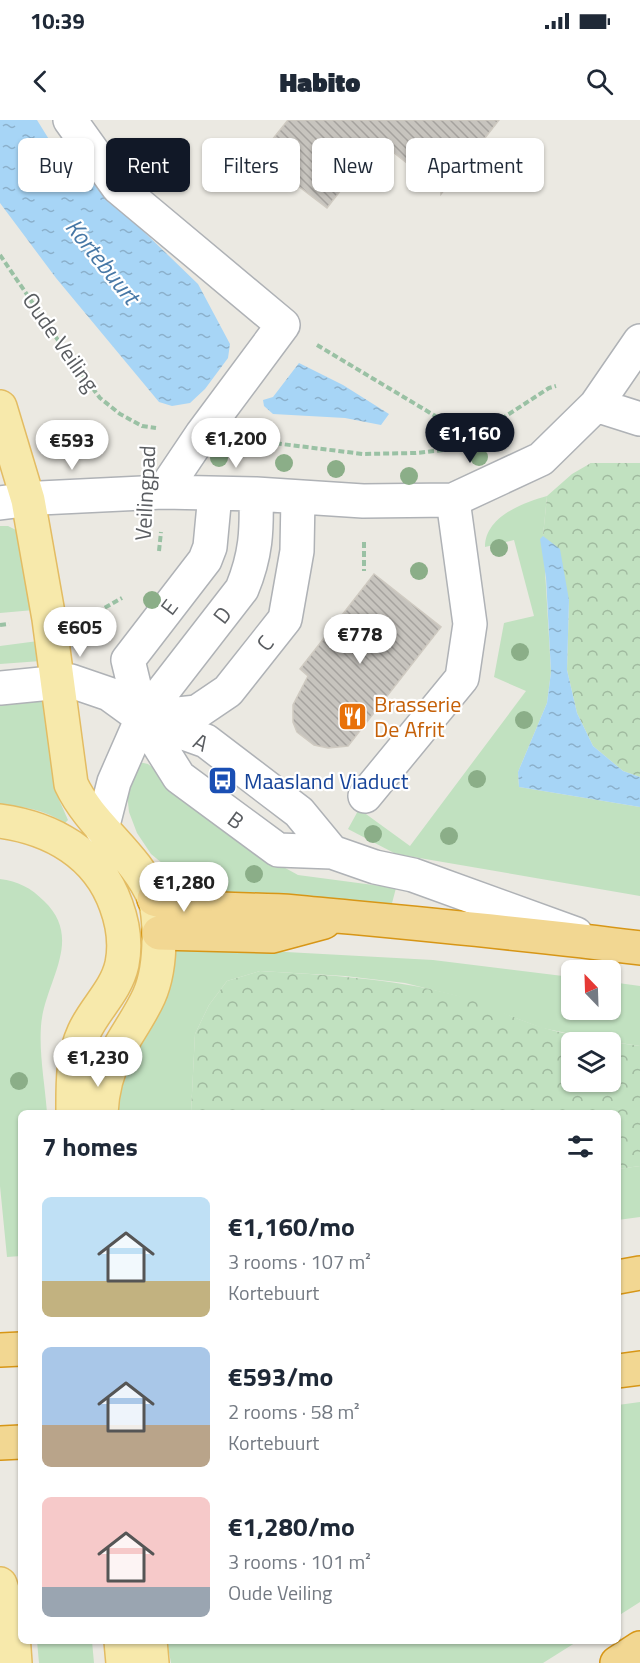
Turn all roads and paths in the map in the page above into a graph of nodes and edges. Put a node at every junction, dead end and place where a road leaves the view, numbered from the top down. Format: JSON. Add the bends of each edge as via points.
{"nodes":[{"id":1,"x":70,"y":120,"type":"edge"},
{"id":2,"x":0,"y":255,"type":"edge"},
{"id":3,"x":283,"y":324,"type":"junction"},
{"id":4,"x":640,"y":341,"type":"edge"},
{"id":5,"x":596,"y":405,"type":"junction"},
{"id":6,"x":0,"y":407,"type":"edge"},
{"id":7,"x":640,"y":419,"type":"edge"},
{"id":8,"x":202,"y":434,"type":"junction"},
{"id":9,"x":163,"y":492,"type":"junction"},
{"id":10,"x":215,"y":494,"type":"junction"},
{"id":11,"x":256,"y":494,"type":"junction"},
{"id":12,"x":298,"y":497,"type":"junction"},
{"id":13,"x":453,"y":500,"type":"junction"},
{"id":14,"x":14,"y":501,"type":"edge"},
{"id":15,"x":157,"y":557,"type":"dead end"},
{"id":16,"x":126,"y":597,"type":"dead end"},
{"id":17,"x":49,"y":619,"type":"junction"},
{"id":18,"x":0,"y":625,"type":"edge"},
{"id":19,"x":58,"y":682,"type":"junction"},
{"id":20,"x":0,"y":688,"type":"edge"},
{"id":21,"x":142,"y":718,"type":"junction"},
{"id":22,"x":365,"y":796,"type":"dead end"},
{"id":23,"x":0,"y":821,"type":"edge"},
{"id":24,"x":102,"y":829,"type":"junction"},
{"id":25,"x":332,"y":852,"type":"junction"},
{"id":26,"x":154,"y":899,"type":"junction"},
{"id":27,"x":120,"y":917,"type":"junction"},
{"id":28,"x":343,"y":917,"type":"junction"},
{"id":29,"x":159,"y":933,"type":"junction"},
{"id":30,"x":599,"y":943,"type":"junction"},
{"id":31,"x":640,"y":948,"type":"edge"},
{"id":32,"x":73,"y":1110,"type":"edge"},
{"id":33,"x":101,"y":1110,"type":"edge"},
{"id":34,"x":640,"y":1273,"type":"edge"},
{"id":35,"x":621,"y":1276,"type":"edge"},
{"id":36,"x":18,"y":1348,"type":"edge"},
{"id":37,"x":0,"y":1350,"type":"edge"},
{"id":38,"x":640,"y":1368,"type":"edge"},
{"id":39,"x":621,"y":1371,"type":"edge"},
{"id":40,"x":18,"y":1442,"type":"edge"},
{"id":41,"x":0,"y":1443,"type":"edge"},
{"id":42,"x":0,"y":1584,"type":"edge"},
{"id":43,"x":121,"y":1644,"type":"edge"},
{"id":44,"x":150,"y":1644,"type":"edge"},
{"id":45,"x":640,"y":1648,"type":"edge"},
{"id":46,"x":15,"y":1663,"type":"edge"},
{"id":47,"x":123,"y":1663,"type":"edge"},
{"id":48,"x":152,"y":1663,"type":"edge"},
{"id":49,"x":616,"y":1663,"type":"edge"}],
"edges":[{"from":1,"to":3,"type":"street","via":[[118,187]]},
{"from":2,"to":8,"type":"path","name":"Oude Veiling","via":[[100,398],[141,426]]},
{"from":3,"to":8,"type":"street"},
{"from":3,"to":8,"type":"path","via":[[472,438],[443,450],[363,454]]},
{"from":4,"to":5,"type":"street"},
{"from":5,"to":7,"type":"street"},
{"from":5,"to":13,"type":"street","via":[[541,459]]},
{"from":6,"to":14,"type":"main road"},
{"from":8,"to":9,"type":"street"},
{"from":9,"to":10,"type":"street"},
{"from":9,"to":14,"type":"street"},
{"from":9,"to":15,"type":"path","name":"Veilingpad"},
{"from":10,"to":11,"type":"street"},
{"from":10,"to":21,"type":"street","name":"E","via":[[205,560],[128,660]]},
{"from":11,"to":12,"type":"street"},
{"from":11,"to":21,"type":"street","name":"D","via":[[252,564],[242,589]]},
{"from":12,"to":13,"type":"street"},
{"from":12,"to":21,"type":"street","name":"C","via":[[297,551],[285,619],[228,691],[204,708]]},
{"from":13,"to":22,"type":"street","via":[[470,624],[462,678]]},
{"from":14,"to":17,"type":"main road"},
{"from":16,"to":17,"type":"path","via":[[97,612]]},
{"from":17,"to":18,"type":"path"},
{"from":17,"to":19,"type":"main road"},
{"from":19,"to":20,"type":"street"},
{"from":19,"to":21,"type":"street","via":[[71,681],[109,694]]},
{"from":19,"to":24,"type":"main road","via":[[71,784]]},
{"from":21,"to":24,"type":"street","name":"D","via":[[114,782]]},
{"from":21,"to":25,"type":"street","name":"A","via":[[206,741],[299,812]]},
{"from":21,"to":25,"type":"street","name":"B","via":[[179,777],[278,850]]},
{"from":23,"to":27,"type":"main road","via":[[50,833],[79,851],[104,879]]},
{"from":24,"to":26,"type":"main road","via":[[141,874]]},
{"from":25,"to":30,"type":"street","via":[[375,867],[413,874]]},
{"from":26,"to":28,"type":"highway","via":[[175,906]]},
{"from":26,"to":29,"type":"main road"},
{"from":27,"to":29,"type":"main road","via":[[139,929]]},
{"from":27,"to":32,"type":"main road","via":[[122,965],[108,997],[85,1030],[75,1059]]},
{"from":28,"to":29,"type":"highway","via":[[272,936]]},
{"from":28,"to":30,"type":"highway"},
{"from":29,"to":33,"type":"main road","via":[[159,960],[149,996],[117,1051],[107,1076]]},
{"from":30,"to":31,"type":"highway"},
{"from":34,"to":35,"type":"highway"},
{"from":36,"to":37,"type":"highway"},
{"from":38,"to":39,"type":"highway"},
{"from":40,"to":41,"type":"highway"},
{"from":42,"to":46,"type":"main road","via":[[12,1620]]},
{"from":43,"to":47,"type":"main road"},
{"from":44,"to":48,"type":"main road"},
{"from":45,"to":49,"type":"highway"}]}
